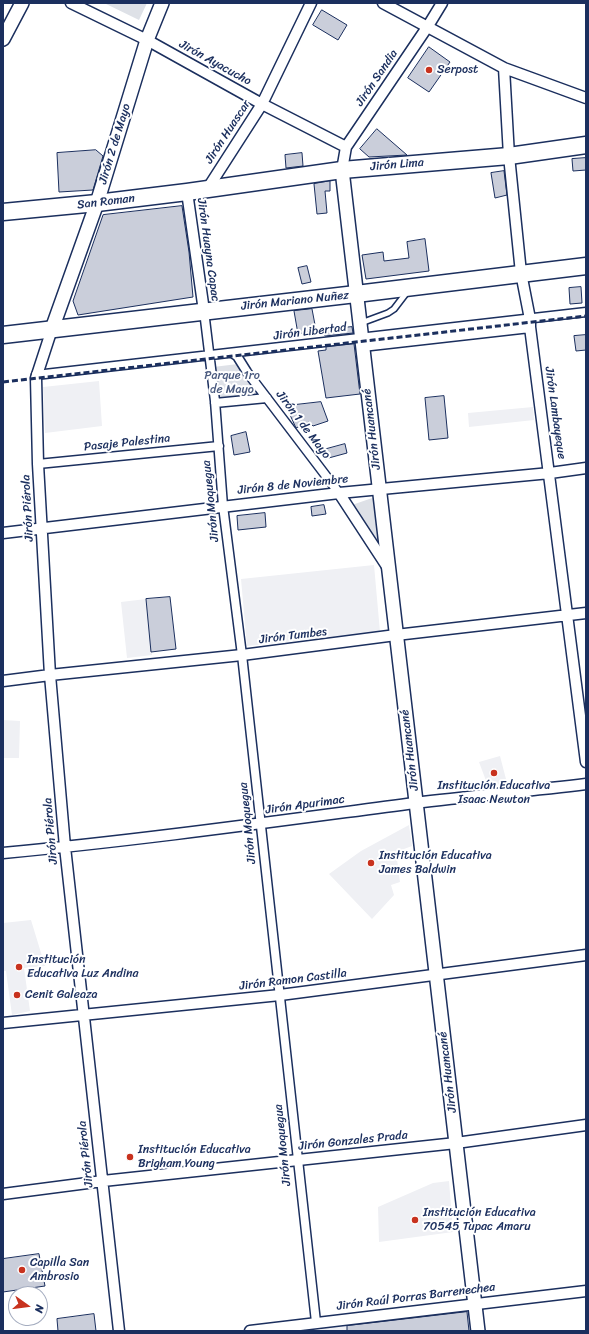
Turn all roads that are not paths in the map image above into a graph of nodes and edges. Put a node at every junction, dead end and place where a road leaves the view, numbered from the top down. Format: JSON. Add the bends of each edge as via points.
{"nodes":[{"id":1,"x":22,"y":3,"type":"edge"},
{"id":2,"x":71,"y":3,"type":"edge"},
{"id":3,"x":162,"y":3,"type":"edge"},
{"id":4,"x":311,"y":3,"type":"edge"},
{"id":5,"x":384,"y":3,"type":"edge"},
{"id":6,"x":442,"y":3,"type":"edge"},
{"id":7,"x":428,"y":26,"type":"junction"},
{"id":8,"x":3,"y":39,"type":"edge"},
{"id":9,"x":147,"y":40,"type":"junction"},
{"id":10,"x":504,"y":68,"type":"junction"},
{"id":11,"x":586,"y":98,"type":"edge"},
{"id":12,"x":262,"y":104,"type":"junction"},
{"id":13,"x":586,"y":145,"type":"edge"},
{"id":14,"x":346,"y":147,"type":"junction"},
{"id":15,"x":508,"y":156,"type":"junction"},
{"id":16,"x":342,"y":170,"type":"junction"},
{"id":17,"x":208,"y":188,"type":"junction"},
{"id":18,"x":187,"y":192,"type":"junction"},
{"id":19,"x":97,"y":203,"type":"junction"},
{"id":20,"x":3,"y":212,"type":"edge"},
{"id":21,"x":586,"y":266,"type":"edge"},
{"id":22,"x":521,"y":273,"type":"junction"},
{"id":23,"x":410,"y":288,"type":"junction"},
{"id":24,"x":356,"y":294,"type":"junction"},
{"id":25,"x":204,"y":312,"type":"junction"},
{"id":26,"x":586,"y":312,"type":"edge"},
{"id":27,"x":360,"y":323,"type":"junction"},
{"id":28,"x":530,"y":323,"type":"junction"},
{"id":29,"x":52,"y":330,"type":"junction"},
{"id":30,"x":3,"y":335,"type":"edge"},
{"id":31,"x":362,"y":342,"type":"junction"},
{"id":32,"x":232,"y":353,"type":"junction"},
{"id":33,"x":209,"y":354,"type":"junction"},
{"id":34,"x":36,"y":375,"type":"junction"},
{"id":35,"x":267,"y":398,"type":"junction"},
{"id":36,"x":215,"y":404,"type":"junction"},
{"id":37,"x":219,"y":446,"type":"junction"},
{"id":38,"x":38,"y":464,"type":"junction"},
{"id":39,"x":586,"y":468,"type":"edge"},
{"id":40,"x":550,"y":473,"type":"junction"},
{"id":41,"x":379,"y":490,"type":"junction"},
{"id":42,"x":339,"y":493,"type":"junction"},
{"id":43,"x":224,"y":506,"type":"junction"},
{"id":44,"x":42,"y":529,"type":"junction"},
{"id":45,"x":3,"y":534,"type":"edge"},
{"id":46,"x":388,"y":569,"type":"junction"},
{"id":47,"x":586,"y":614,"type":"edge"},
{"id":48,"x":567,"y":616,"type":"junction"},
{"id":49,"x":396,"y":635,"type":"junction"},
{"id":50,"x":242,"y":655,"type":"junction"},
{"id":51,"x":50,"y":675,"type":"junction"},
{"id":52,"x":3,"y":681,"type":"edge"},
{"id":53,"x":586,"y":762,"type":"edge"},
{"id":54,"x":586,"y":784,"type":"edge"},
{"id":55,"x":416,"y":803,"type":"junction"},
{"id":56,"x":261,"y":824,"type":"junction"},
{"id":57,"x":65,"y":847,"type":"junction"},
{"id":58,"x":3,"y":853,"type":"edge"},
{"id":59,"x":586,"y":955,"type":"edge"},
{"id":60,"x":436,"y":975,"type":"junction"},
{"id":61,"x":280,"y":996,"type":"junction"},
{"id":62,"x":84,"y":1015,"type":"junction"},
{"id":63,"x":3,"y":1023,"type":"edge"},
{"id":64,"x":586,"y":1125,"type":"edge"},
{"id":65,"x":456,"y":1143,"type":"junction"},
{"id":66,"x":298,"y":1160,"type":"junction"},
{"id":67,"x":102,"y":1181,"type":"junction"},
{"id":68,"x":3,"y":1194,"type":"edge"},
{"id":69,"x":586,"y":1290,"type":"edge"},
{"id":70,"x":475,"y":1304,"type":"junction"},
{"id":71,"x":317,"y":1327,"type":"edge"},
{"id":72,"x":119,"y":1331,"type":"edge"},
{"id":73,"x":250,"y":1331,"type":"edge"},
{"id":74,"x":478,"y":1331,"type":"edge"}],
"edges":[{"from":1,"to":8,"type":"street"},
{"from":2,"to":9,"type":"street","name":"Jirón Ayacucho"},
{"from":3,"to":9,"type":"street","name":"Jirón 2 de Mayo"},
{"from":4,"to":12,"type":"street","name":"Jirón Huascar"},
{"from":5,"to":7,"type":"street"},
{"from":6,"to":7,"type":"street","name":"Jirón Sandia"},
{"from":7,"to":10,"type":"street"},
{"from":7,"to":14,"type":"street","name":"Jirón Sandia"},
{"from":9,"to":12,"type":"street","name":"Jirón Ayacucho"},
{"from":9,"to":19,"type":"street","name":"Jirón 2 de Mayo"},
{"from":10,"to":11,"type":"street"},
{"from":10,"to":15,"type":"street","name":"Jirón Lambayeque"},
{"from":12,"to":14,"type":"street","name":"Jirón Ayacucho"},
{"from":12,"to":17,"type":"street","name":"Jirón Huascar"},
{"from":13,"to":15,"type":"main road","name":"Jirón Lima"},
{"from":14,"to":16,"type":"street","name":"Jirón Sandia"},
{"from":15,"to":16,"type":"main road","name":"Jirón Lima"},
{"from":15,"to":22,"type":"street","name":"Jirón Lambayeque"},
{"from":16,"to":17,"type":"main road","name":"Jirón Lima"},
{"from":16,"to":24,"type":"street","name":"Jirón Huancané"},
{"from":17,"to":18,"type":"main road","name":"San Roman"},
{"from":18,"to":19,"type":"main road","name":"San Roman"},
{"from":18,"to":25,"type":"street","name":"Jirón Huayna Capac"},
{"from":19,"to":20,"type":"main road","name":"San Roman"},
{"from":19,"to":29,"type":"street","name":"Jirón 2 de Mayo"},
{"from":21,"to":22,"type":"main road","name":"Jirón Mariano Nuñez"},
{"from":22,"to":23,"type":"main road","name":"Jirón Mariano Nuñez"},
{"from":22,"to":28,"type":"street","name":"Jirón Lambayeque"},
{"from":23,"to":24,"type":"main road","name":"Jirón Mariano Nuñez"},
{"from":23,"to":27,"type":"lane","via":[[388,313]]},
{"from":24,"to":25,"type":"main road","name":"Jirón Mariano Nuñez"},
{"from":24,"to":27,"type":"street","name":"Jirón Huancané"},
{"from":25,"to":29,"type":"main road","name":"Jirón Mariano Nuñez"},
{"from":25,"to":33,"type":"street","name":"Jirón Moquegua"},
{"from":26,"to":28,"type":"street"},
{"from":27,"to":31,"type":"street","name":"Jirón Huancané"},
{"from":28,"to":31,"type":"street"},
{"from":28,"to":40,"type":"street","name":"Jirón Lambayeque"},
{"from":29,"to":30,"type":"main road","name":"Jirón Mariano Nuñez"},
{"from":29,"to":34,"type":"street","name":"Jirón Piérola"},
{"from":31,"to":32,"type":"street","name":"Jirón Libertad"},
{"from":31,"to":41,"type":"street","name":"Jirón Huancané"},
{"from":32,"to":33,"type":"street","name":"Jirón Libertad"},
{"from":32,"to":35,"type":"street","name":"Jirón 1 de Mayo","via":[[237,356]]},
{"from":33,"to":34,"type":"street","name":"Jirón Libertad"},
{"from":33,"to":36,"type":"street","name":"Jirón Moquegua"},
{"from":34,"to":38,"type":"street","name":"Jirón Piérola"},
{"from":35,"to":36,"type":"street"},
{"from":35,"to":42,"type":"street","name":"Jirón 1 de Mayo"},
{"from":36,"to":37,"type":"street","name":"Jirón Moquegua"},
{"from":37,"to":38,"type":"street","name":"Pasaje Palestina"},
{"from":37,"to":43,"type":"street","name":"Jirón Moquegua"},
{"from":38,"to":44,"type":"street","name":"Jirón Piérola"},
{"from":39,"to":40,"type":"street","name":"Jirón 8 de Noviembre"},
{"from":40,"to":41,"type":"street","name":"Jirón 8 de Noviembre"},
{"from":40,"to":48,"type":"street","name":"Jirón Lambayeque"},
{"from":41,"to":42,"type":"street","name":"Jirón 8 de Noviembre"},
{"from":41,"to":46,"type":"street","name":"Jirón Huancané"},
{"from":42,"to":43,"type":"street","name":"Jirón 8 de Noviembre"},
{"from":42,"to":46,"type":"street"},
{"from":43,"to":44,"type":"street","name":"Jirón 8 de Noviembre"},
{"from":43,"to":50,"type":"street","name":"Jirón Moquegua"},
{"from":44,"to":45,"type":"street","name":"Jirón 8 de Noviembre"},
{"from":44,"to":51,"type":"street","name":"Jirón Piérola"},
{"from":46,"to":49,"type":"street","name":"Jirón Huancané"},
{"from":47,"to":48,"type":"street","name":"Jirón Tumbes"},
{"from":48,"to":49,"type":"street","name":"Jirón Tumbes"},
{"from":48,"to":53,"type":"street","name":"Jirón Lambayeque"},
{"from":49,"to":50,"type":"street","name":"Jirón Tumbes"},
{"from":49,"to":55,"type":"street","name":"Jirón Huancané"},
{"from":50,"to":51,"type":"street","name":"Jirón Tumbes"},
{"from":50,"to":56,"type":"street","name":"Jirón Moquegua"},
{"from":51,"to":52,"type":"street","name":"Jirón Tumbes"},
{"from":51,"to":57,"type":"street","name":"Jirón Piérola"},
{"from":54,"to":55,"type":"street","name":"Jirón Apurimac"},
{"from":55,"to":56,"type":"street","name":"Jirón Apurimac"},
{"from":55,"to":60,"type":"street","name":"Jirón Huancané"},
{"from":56,"to":57,"type":"street","name":"Jirón Apurimac"},
{"from":56,"to":61,"type":"street","name":"Jirón Moquegua"},
{"from":57,"to":58,"type":"street","name":"Jirón Apurimac"},
{"from":57,"to":62,"type":"street","name":"Jirón Piérola"},
{"from":59,"to":60,"type":"street","name":"Jirón Ramon Castilla"},
{"from":60,"to":61,"type":"street","name":"Jirón Ramon Castilla"},
{"from":60,"to":65,"type":"street","name":"Jirón Huancané"},
{"from":61,"to":62,"type":"street","name":"Jirón Ramon Castilla"},
{"from":61,"to":66,"type":"street","name":"Jirón Moquegua"},
{"from":62,"to":63,"type":"street","name":"Jirón Ramon Castilla"},
{"from":62,"to":67,"type":"street","name":"Jirón Piérola"},
{"from":64,"to":65,"type":"street","name":"Jirón Gonzales Prada"},
{"from":65,"to":66,"type":"street","name":"Jirón Gonzales Prada"},
{"from":65,"to":70,"type":"street","name":"Jirón Huancané"},
{"from":66,"to":67,"type":"street","name":"Jirón Gonzales Prada"},
{"from":66,"to":71,"type":"street","name":"Jirón Moquegua"},
{"from":67,"to":68,"type":"street","name":"Jirón Gonzales Prada"},
{"from":67,"to":72,"type":"street","name":"Jirón Piérola"},
{"from":69,"to":70,"type":"street","name":"Jirón Raúl Porras Barrenechea"},
{"from":70,"to":71,"type":"street","name":"Jirón Raúl Porras Barrenechea"},
{"from":70,"to":74,"type":"street","name":"Jirón Huancané"},
{"from":71,"to":73,"type":"street","name":"Jirón Raúl Porras Barrenechea"}]}
